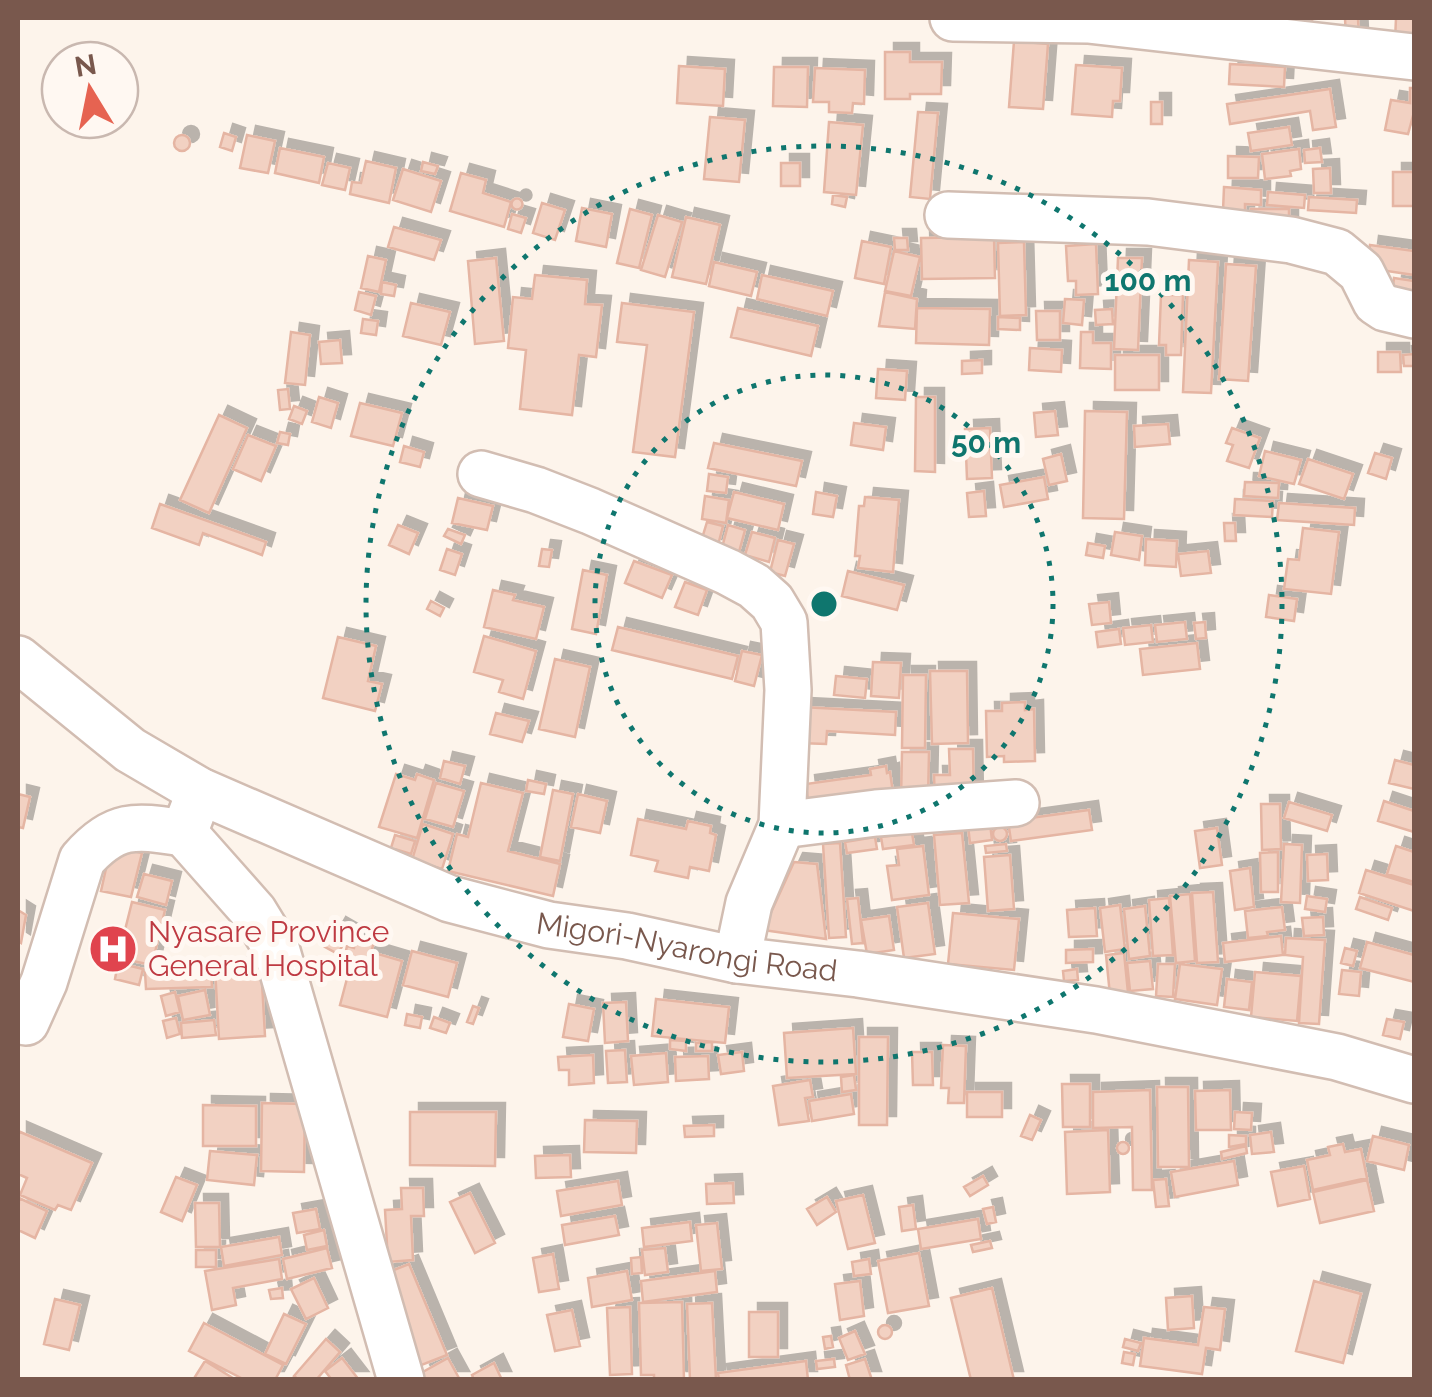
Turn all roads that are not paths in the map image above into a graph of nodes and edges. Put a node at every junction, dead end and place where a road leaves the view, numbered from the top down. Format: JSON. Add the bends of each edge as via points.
{"nodes":[{"id":1,"x":954,"y":18,"type":"edge"},
{"id":2,"x":1414,"y":57,"type":"edge"},
{"id":3,"x":948,"y":215,"type":"dead end"},
{"id":4,"x":1414,"y":315,"type":"edge"},
{"id":5,"x":481,"y":474,"type":"dead end"},
{"id":6,"x":18,"y":658,"type":"edge"},
{"id":7,"x":200,"y":791,"type":"junction"},
{"id":8,"x":1016,"y":803,"type":"dead end"},
{"id":9,"x":782,"y":825,"type":"junction"},
{"id":10,"x":184,"y":833,"type":"junction"},
{"id":11,"x":737,"y":960,"type":"junction"},
{"id":12,"x":26,"y":1022,"type":"dead end"},
{"id":13,"x":1414,"y":1080,"type":"edge"},
{"id":14,"x":401,"y":1380,"type":"edge"}],
"edges":[{"from":1,"to":2,"type":"street","via":[[1088,20]]},
{"from":3,"to":4,"type":"street","via":[[1148,222],[1291,240],[1336,252],[1361,272],[1385,308]]},
{"from":5,"to":9,"type":"street","via":[[590,511],[741,579],[772,602],[784,622],[787,652]]},
{"from":6,"to":7,"type":"street","name":"Migori-Nyarongi Road","via":[[130,750]]},
{"from":7,"to":10,"type":"street"},
{"from":7,"to":11,"type":"street","name":"Migori-Nyarongi Road","via":[[450,899]]},
{"from":8,"to":9,"type":"street"},
{"from":9,"to":11,"type":"street","via":[[749,902]]},
{"from":10,"to":12,"type":"street","via":[[130,826],[82,860]]},
{"from":10,"to":14,"type":"street","via":[[254,912],[276,948]]},
{"from":11,"to":13,"type":"street","name":"Migori-Nyarongi Road","via":[[1096,1010],[1337,1057]]}]}
